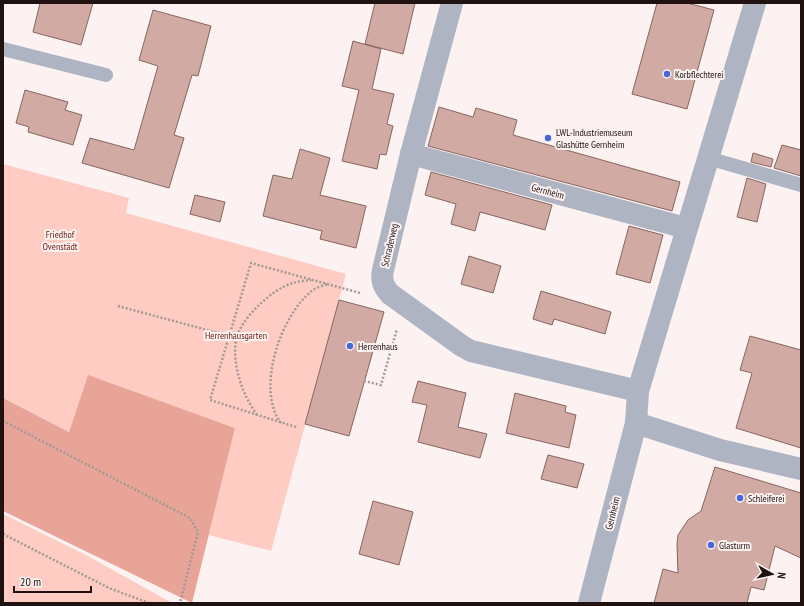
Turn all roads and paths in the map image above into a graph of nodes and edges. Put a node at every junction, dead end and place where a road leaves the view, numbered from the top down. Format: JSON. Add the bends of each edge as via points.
{"nodes":[{"id":1,"x":452,"y":3,"type":"edge"},
{"id":2,"x":755,"y":3,"type":"edge"},
{"id":3,"x":3,"y":49,"type":"edge"},
{"id":4,"x":106,"y":75,"type":"dead end"},
{"id":5,"x":411,"y":154,"type":"junction"},
{"id":6,"x":708,"y":158,"type":"junction"},
{"id":7,"x":801,"y":186,"type":"edge"},
{"id":8,"x":686,"y":228,"type":"junction"},
{"id":9,"x":313,"y":280,"type":"junction"},
{"id":10,"x":328,"y":284,"type":"junction"},
{"id":11,"x":386,"y":289,"type":"junction"},
{"id":12,"x":404,"y":304,"type":"junction"},
{"id":13,"x":118,"y":306,"type":"dead end"},
{"id":14,"x":229,"y":336,"type":"junction"},
{"id":15,"x":237,"y":338,"type":"junction"},
{"id":16,"x":364,"y":381,"type":"dead end"},
{"id":17,"x":638,"y":391,"type":"junction"},
{"id":18,"x":257,"y":416,"type":"junction"},
{"id":19,"x":3,"y":421,"type":"edge"},
{"id":20,"x":281,"y":423,"type":"junction"},
{"id":21,"x":636,"y":423,"type":"junction"},
{"id":22,"x":296,"y":427,"type":"dead end"},
{"id":23,"x":801,"y":469,"type":"edge"},
{"id":24,"x":3,"y":534,"type":"edge"},
{"id":25,"x":149,"y":603,"type":"edge"},
{"id":26,"x":180,"y":603,"type":"edge"},
{"id":27,"x":589,"y":603,"type":"edge"}],
"edges":[{"from":1,"to":5,"type":"street","name":"Schraderweg"},
{"from":2,"to":6,"type":"street","name":"Gernheim"},
{"from":3,"to":4,"type":"lane"},
{"from":5,"to":8,"type":"street","name":"Gernheim"},
{"from":5,"to":11,"type":"street","name":"Schraderweg","via":[[383,270],[382,279]]},
{"from":6,"to":7,"type":"lane"},
{"from":6,"to":8,"type":"street","name":"Gernheim"},
{"from":8,"to":17,"type":"street","name":"Gernheim"},
{"from":9,"to":10,"type":"path"},
{"from":9,"to":14,"type":"path","via":[[251,263]]},
{"from":9,"to":15,"type":"path","via":[[292,283],[276,290],[258,306]]},
{"from":10,"to":11,"type":"path","via":[[372,296],[381,295]]},
{"from":10,"to":20,"type":"path","via":[[314,289],[300,302],[290,315],[277,347],[271,388],[272,404]]},
{"from":11,"to":12,"type":"street"},
{"from":12,"to":16,"type":"path","via":[[382,385]]},
{"from":12,"to":17,"type":"street","via":[[471,351]]},
{"from":13,"to":14,"type":"path"},
{"from":14,"to":15,"type":"path"},
{"from":14,"to":18,"type":"path","via":[[210,400]]},
{"from":15,"to":18,"type":"path","via":[[237,369],[249,404]]},
{"from":17,"to":21,"type":"street","name":"Gernheim"},
{"from":18,"to":20,"type":"path"},
{"from":19,"to":26,"type":"path","via":[[190,518],[198,532]]},
{"from":20,"to":22,"type":"path"},
{"from":21,"to":23,"type":"street","via":[[720,450]]},
{"from":21,"to":27,"type":"street","name":"Gernheim"},
{"from":24,"to":25,"type":"path","via":[[108,588]]}]}
